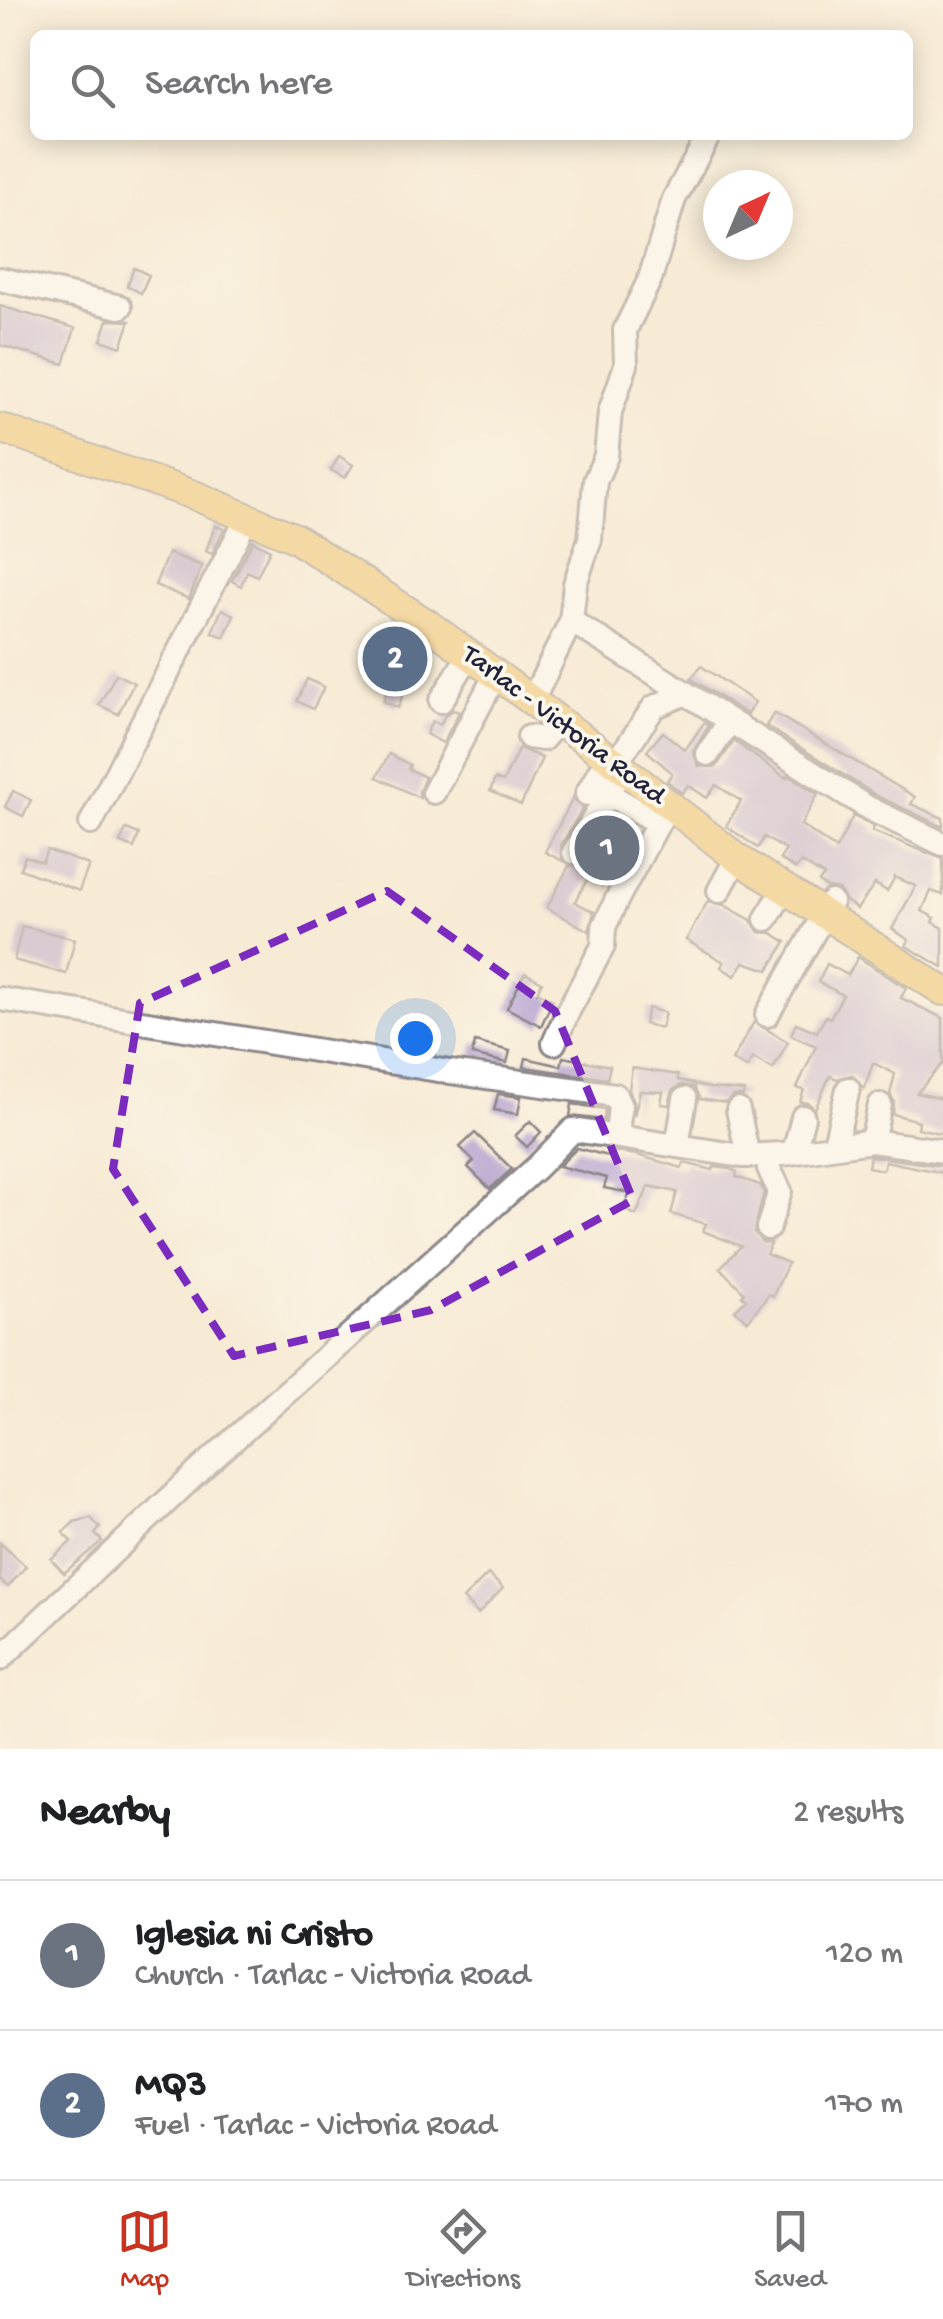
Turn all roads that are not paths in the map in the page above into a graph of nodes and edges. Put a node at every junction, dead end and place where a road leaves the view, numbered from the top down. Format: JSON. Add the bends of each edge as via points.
{"nodes":[{"id":1,"x":706,"y":140,"type":"edge"},
{"id":2,"x":0,"y":278,"type":"edge"},
{"id":3,"x":120,"y":307,"type":"dead end"},
{"id":4,"x":0,"y":428,"type":"edge"},
{"id":5,"x":248,"y":516,"type":"junction"},
{"id":6,"x":571,"y":621,"type":"junction"},
{"id":7,"x":469,"y":655,"type":"junction"},
{"id":8,"x":496,"y":674,"type":"junction"},
{"id":9,"x":684,"y":694,"type":"junction"},
{"id":10,"x":532,"y":701,"type":"junction"},
{"id":11,"x":441,"y":702,"type":"dead end"},
{"id":12,"x":558,"y":720,"type":"junction"},
{"id":13,"x":728,"y":722,"type":"junction"},
{"id":14,"x":528,"y":737,"type":"dead end"},
{"id":15,"x":708,"y":754,"type":"dead end"},
{"id":16,"x":608,"y":775,"type":"junction"},
{"id":17,"x":434,"y":792,"type":"dead end"},
{"id":18,"x":656,"y":805,"type":"junction"},
{"id":19,"x":91,"y":822,"type":"dead end"},
{"id":20,"x":943,"y":844,"type":"edge"},
{"id":21,"x":574,"y":852,"type":"dead end"},
{"id":22,"x":738,"y":858,"type":"junction"},
{"id":23,"x":785,"y":888,"type":"junction"},
{"id":24,"x":718,"y":892,"type":"dead end"},
{"id":25,"x":598,"y":900,"type":"dead end"},
{"id":26,"x":828,"y":907,"type":"junction"},
{"id":27,"x":766,"y":920,"type":"dead end"},
{"id":28,"x":943,"y":991,"type":"edge"},
{"id":29,"x":0,"y":998,"type":"edge"},
{"id":30,"x":767,"y":1015,"type":"dead end"},
{"id":31,"x":554,"y":1042,"type":"dead end"},
{"id":32,"x":848,"y":1089,"type":"dead end"},
{"id":33,"x":685,"y":1099,"type":"dead end"},
{"id":34,"x":880,"y":1106,"type":"dead end"},
{"id":35,"x":738,"y":1110,"type":"dead end"},
{"id":36,"x":804,"y":1117,"type":"dead end"},
{"id":37,"x":617,"y":1136,"type":"junction"},
{"id":38,"x":872,"y":1140,"type":"junction"},
{"id":39,"x":835,"y":1144,"type":"junction"},
{"id":40,"x":677,"y":1146,"type":"junction"},
{"id":41,"x":943,"y":1151,"type":"edge"},
{"id":42,"x":794,"y":1152,"type":"junction"},
{"id":43,"x":758,"y":1156,"type":"junction"},
{"id":44,"x":768,"y":1228,"type":"dead end"},
{"id":45,"x":0,"y":1659,"type":"edge"}],
"edges":[{"from":1,"to":6,"type":"street","via":[[674,199],[650,279],[625,330],[626,365],[613,396]]},
{"from":2,"to":3,"type":"street"},
{"from":4,"to":5,"type":"main road","name":"Tarlac - Victoria Road"},
{"from":5,"to":7,"type":"main road","name":"Tarlac - Victoria Road","via":[[295,538]]},
{"from":5,"to":19,"type":"street"},
{"from":6,"to":9,"type":"street"},
{"from":6,"to":10,"type":"street"},
{"from":7,"to":8,"type":"main road","name":"Tarlac - Victoria Road"},
{"from":7,"to":11,"type":"street"},
{"from":8,"to":10,"type":"main road","name":"Tarlac - Victoria Road"},
{"from":8,"to":17,"type":"street"},
{"from":9,"to":13,"type":"street"},
{"from":9,"to":16,"type":"street","via":[[654,707]]},
{"from":10,"to":12,"type":"main road","name":"Tarlac - Victoria Road"},
{"from":12,"to":14,"type":"street","via":[[543,740]]},
{"from":12,"to":16,"type":"main road","name":"Tarlac - Victoria Road"},
{"from":13,"to":15,"type":"street"},
{"from":13,"to":20,"type":"street","via":[[870,809]]},
{"from":16,"to":18,"type":"main road","name":"Tarlac - Victoria Road"},
{"from":16,"to":21,"type":"street"},
{"from":18,"to":22,"type":"main road","name":"Tarlac - Victoria Road"},
{"from":18,"to":25,"type":"street","via":[[614,888]]},
{"from":18,"to":31,"type":"street","via":[[604,927],[604,946]]},
{"from":22,"to":23,"type":"main road","name":"Tarlac - Victoria Road"},
{"from":22,"to":24,"type":"street"},
{"from":23,"to":26,"type":"main road","name":"Tarlac - Victoria Road"},
{"from":23,"to":27,"type":"street"},
{"from":26,"to":28,"type":"main road","name":"Tarlac - Victoria Road"},
{"from":26,"to":30,"type":"street"},
{"from":29,"to":37,"type":"street","via":[[615,1095]]},
{"from":32,"to":39,"type":"street"},
{"from":33,"to":40,"type":"street"},
{"from":34,"to":38,"type":"street"},
{"from":35,"to":43,"type":"street"},
{"from":36,"to":42,"type":"street"},
{"from":37,"to":40,"type":"street"},
{"from":37,"to":45,"type":"street","via":[[568,1134]]},
{"from":38,"to":39,"type":"street"},
{"from":38,"to":41,"type":"street"},
{"from":39,"to":42,"type":"street"},
{"from":40,"to":43,"type":"street"},
{"from":42,"to":43,"type":"street"},
{"from":43,"to":44,"type":"street","via":[[780,1191]]}]}
